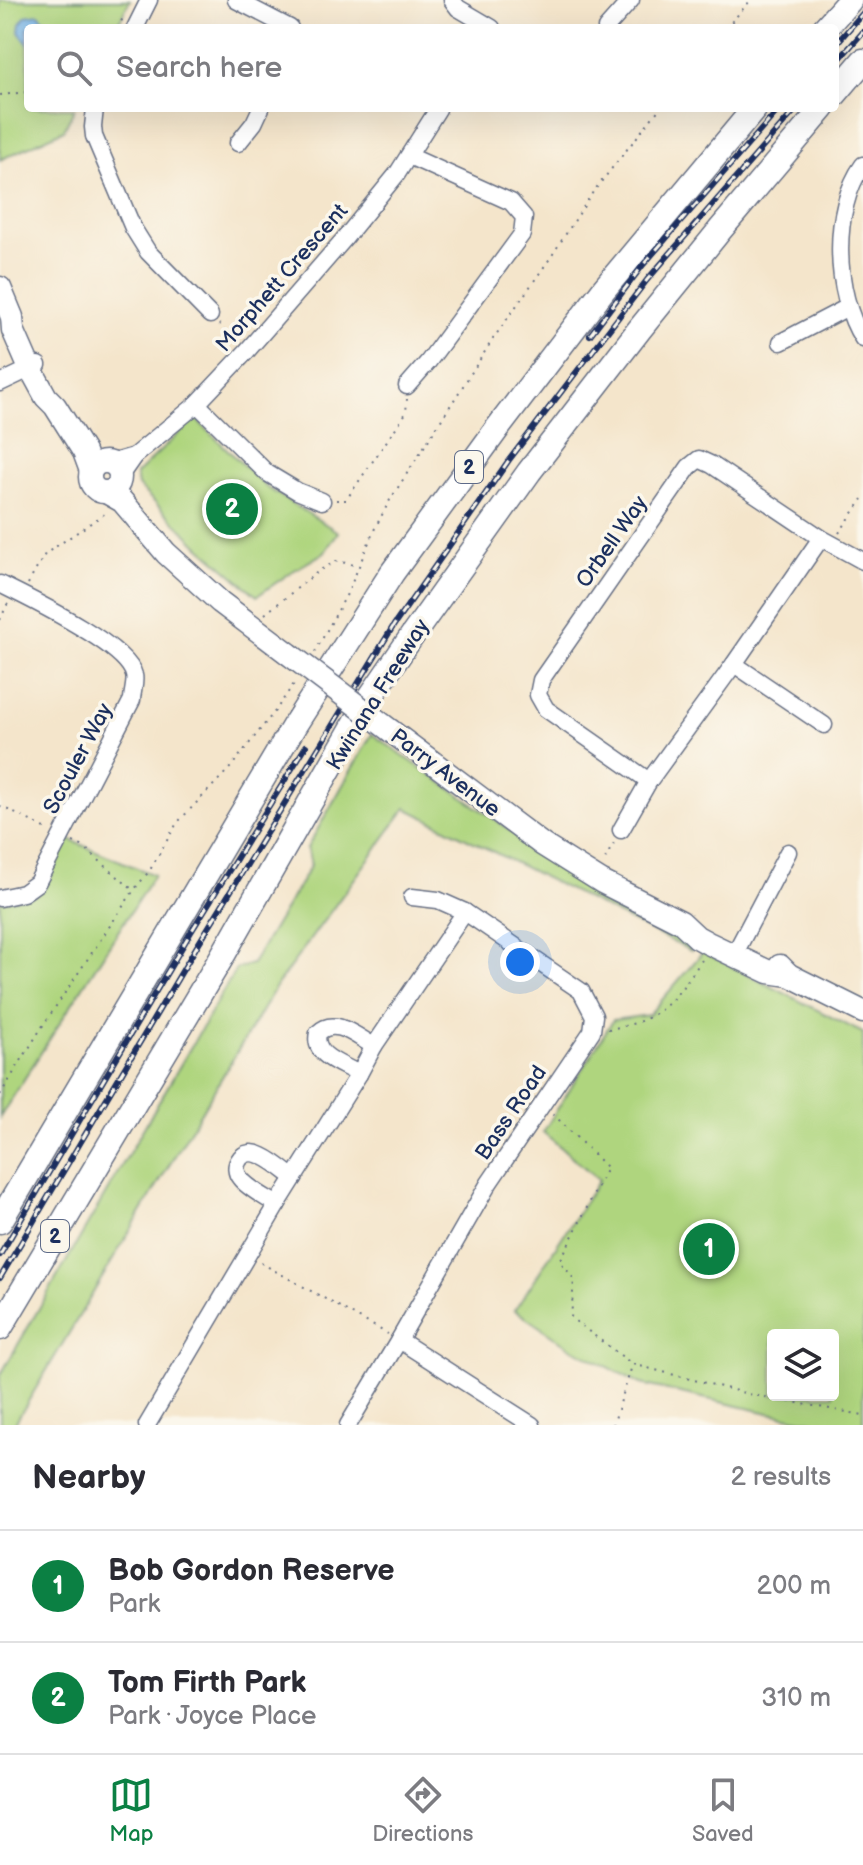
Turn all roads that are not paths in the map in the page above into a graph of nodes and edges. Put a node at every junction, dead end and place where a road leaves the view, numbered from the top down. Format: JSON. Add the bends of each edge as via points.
{"nodes":[{"id":1,"x":149,"y":0,"type":"edge"},
{"id":2,"x":236,"y":0,"type":"edge"},
{"id":3,"x":452,"y":0,"type":"edge"},
{"id":4,"x":631,"y":0,"type":"edge"},
{"id":5,"x":832,"y":0,"type":"edge"},
{"id":6,"x":850,"y":0,"type":"edge"},
{"id":7,"x":137,"y":24,"type":"edge"},
{"id":8,"x":282,"y":24,"type":"edge"},
{"id":9,"x":483,"y":24,"type":"edge"},
{"id":10,"x":610,"y":24,"type":"edge"},
{"id":11,"x":816,"y":24,"type":"edge"},
{"id":12,"x":829,"y":24,"type":"edge"},
{"id":13,"x":863,"y":61,"type":"edge"},
{"id":14,"x":839,"y":89,"type":"edge"},
{"id":15,"x":95,"y":112,"type":"edge"},
{"id":16,"x":259,"y":112,"type":"edge"},
{"id":17,"x":436,"y":112,"type":"edge"},
{"id":18,"x":752,"y":112,"type":"edge"},
{"id":19,"x":820,"y":112,"type":"edge"},
{"id":20,"x":238,"y":143,"type":"dead end"},
{"id":21,"x":409,"y":156,"type":"junction"},
{"id":22,"x":863,"y":165,"type":"edge"},
{"id":23,"x":0,"y":288,"type":"edge"},
{"id":24,"x":848,"y":307,"type":"junction"},
{"id":25,"x":210,"y":315,"type":"road end"},
{"id":26,"x":863,"y":339,"type":"edge"},
{"id":27,"x":781,"y":342,"type":"dead end"},
{"id":28,"x":32,"y":362,"type":"junction"},
{"id":29,"x":0,"y":372,"type":"edge"},
{"id":30,"x":0,"y":383,"type":"edge"},
{"id":31,"x":407,"y":386,"type":"road end"},
{"id":32,"x":197,"y":404,"type":"junction"},
{"id":33,"x":107,"y":475,"type":"junction"},
{"id":34,"x":322,"y":501,"type":"road end"},
{"id":35,"x":826,"y":541,"type":"junction"},
{"id":36,"x":863,"y":561,"type":"edge"},
{"id":37,"x":0,"y":584,"type":"edge"},
{"id":38,"x":734,"y":664,"type":"junction"},
{"id":39,"x":824,"y":725,"type":"dead end"},
{"id":40,"x":649,"y":781,"type":"junction"},
{"id":41,"x":621,"y":830,"type":"road end"},
{"id":42,"x":788,"y":852,"type":"dead end"},
{"id":43,"x":412,"y":897,"type":"dead end"},
{"id":44,"x":0,"y":898,"type":"edge"},
{"id":45,"x":465,"y":912,"type":"junction"},
{"id":46,"x":681,"y":922,"type":"junction"},
{"id":47,"x":737,"y":950,"type":"junction"},
{"id":48,"x":863,"y":1012,"type":"edge"},
{"id":49,"x":374,"y":1046,"type":"junction"},
{"id":50,"x":359,"y":1074,"type":"junction"},
{"id":51,"x":294,"y":1178,"type":"junction"},
{"id":52,"x":277,"y":1205,"type":"junction"},
{"id":53,"x":0,"y":1221,"type":"edge"},
{"id":54,"x":0,"y":1328,"type":"edge"},
{"id":55,"x":399,"y":1340,"type":"junction"},
{"id":56,"x":147,"y":1425,"type":"edge"},
{"id":57,"x":348,"y":1425,"type":"edge"},
{"id":58,"x":532,"y":1425,"type":"edge"}],
"edges":[{"from":1,"to":7,"type":"street"},
{"from":2,"to":8,"type":"street"},
{"from":3,"to":9,"type":"street"},
{"from":4,"to":10,"type":"street"},
{"from":5,"to":11,"type":"highway"},
{"from":6,"to":12,"type":"highway"},
{"from":13,"to":14,"type":"highway"},
{"from":15,"to":25,"type":"street","via":[[94,136],[133,228],[148,252]]},
{"from":16,"to":20,"type":"street"},
{"from":17,"to":21,"type":"street","name":"Morphett Crescent"},
{"from":18,"to":53,"type":"highway","number":"2","via":[[604,289],[392,573],[294,726]]},
{"from":19,"to":54,"type":"highway","name":"Kwinana Freeway","number":"2","via":[[529,472],[371,696]]},
{"from":21,"to":31,"type":"street","via":[[511,202],[524,217],[522,234]]},
{"from":21,"to":32,"type":"street","name":"Morphett Crescent","via":[[345,238]]},
{"from":22,"to":24,"type":"street","via":[[847,196],[842,232],[840,268]]},
{"from":23,"to":28,"type":"main road","name":"Parry Avenue","via":[[13,330]]},
{"from":24,"to":26,"type":"street"},
{"from":24,"to":27,"type":"street"},
{"from":28,"to":29,"type":"street"},
{"from":28,"to":30,"type":"street"},
{"from":28,"to":33,"type":"main road","name":"Parry Avenue","via":[[46,397]]},
{"from":32,"to":33,"type":"street","name":"Morphett Crescent"},
{"from":32,"to":34,"type":"street","via":[[267,473]]},
{"from":33,"to":46,"type":"main road","name":"Parry Avenue","bridge":true,"via":[[166,553],[220,602],[543,845]]},
{"from":35,"to":36,"type":"street","name":"Orbell Way"},
{"from":35,"to":38,"type":"street"},
{"from":35,"to":40,"type":"street","name":"Orbell Way","via":[[712,465],[699,459],[689,467],[541,680],[538,695],[546,709]]},
{"from":37,"to":44,"type":"street","name":"Scouler Way","via":[[107,643],[134,674],[132,700],[37,883],[23,893]]},
{"from":38,"to":39,"type":"street"},
{"from":38,"to":40,"type":"street"},
{"from":40,"to":41,"type":"street"},
{"from":42,"to":47,"type":"street"},
{"from":43,"to":45,"type":"street","via":[[438,900]]},
{"from":45,"to":49,"type":"street"},
{"from":45,"to":55,"type":"street","name":"Bass Road","via":[[581,991],[594,1016],[592,1031],[489,1183]]},
{"from":46,"to":47,"type":"main road","name":"Parry Avenue","via":[[703,926]]},
{"from":46,"to":47,"type":"main road","name":"Parry Avenue","via":[[708,943]]},
{"from":47,"to":48,"type":"main road","name":"Parry Avenue","via":[[775,961],[789,975]]},
{"from":49,"to":50,"type":"street"},
{"from":49,"to":50,"type":"street","via":[[337,1025],[318,1033],[322,1053]]},
{"from":50,"to":51,"type":"street"},
{"from":51,"to":52,"type":"street"},
{"from":51,"to":52,"type":"street","via":[[258,1153],[239,1160],[241,1180]]},
{"from":52,"to":56,"type":"street"},
{"from":55,"to":57,"type":"street","name":"Bass Road"},
{"from":55,"to":58,"type":"street"}]}
